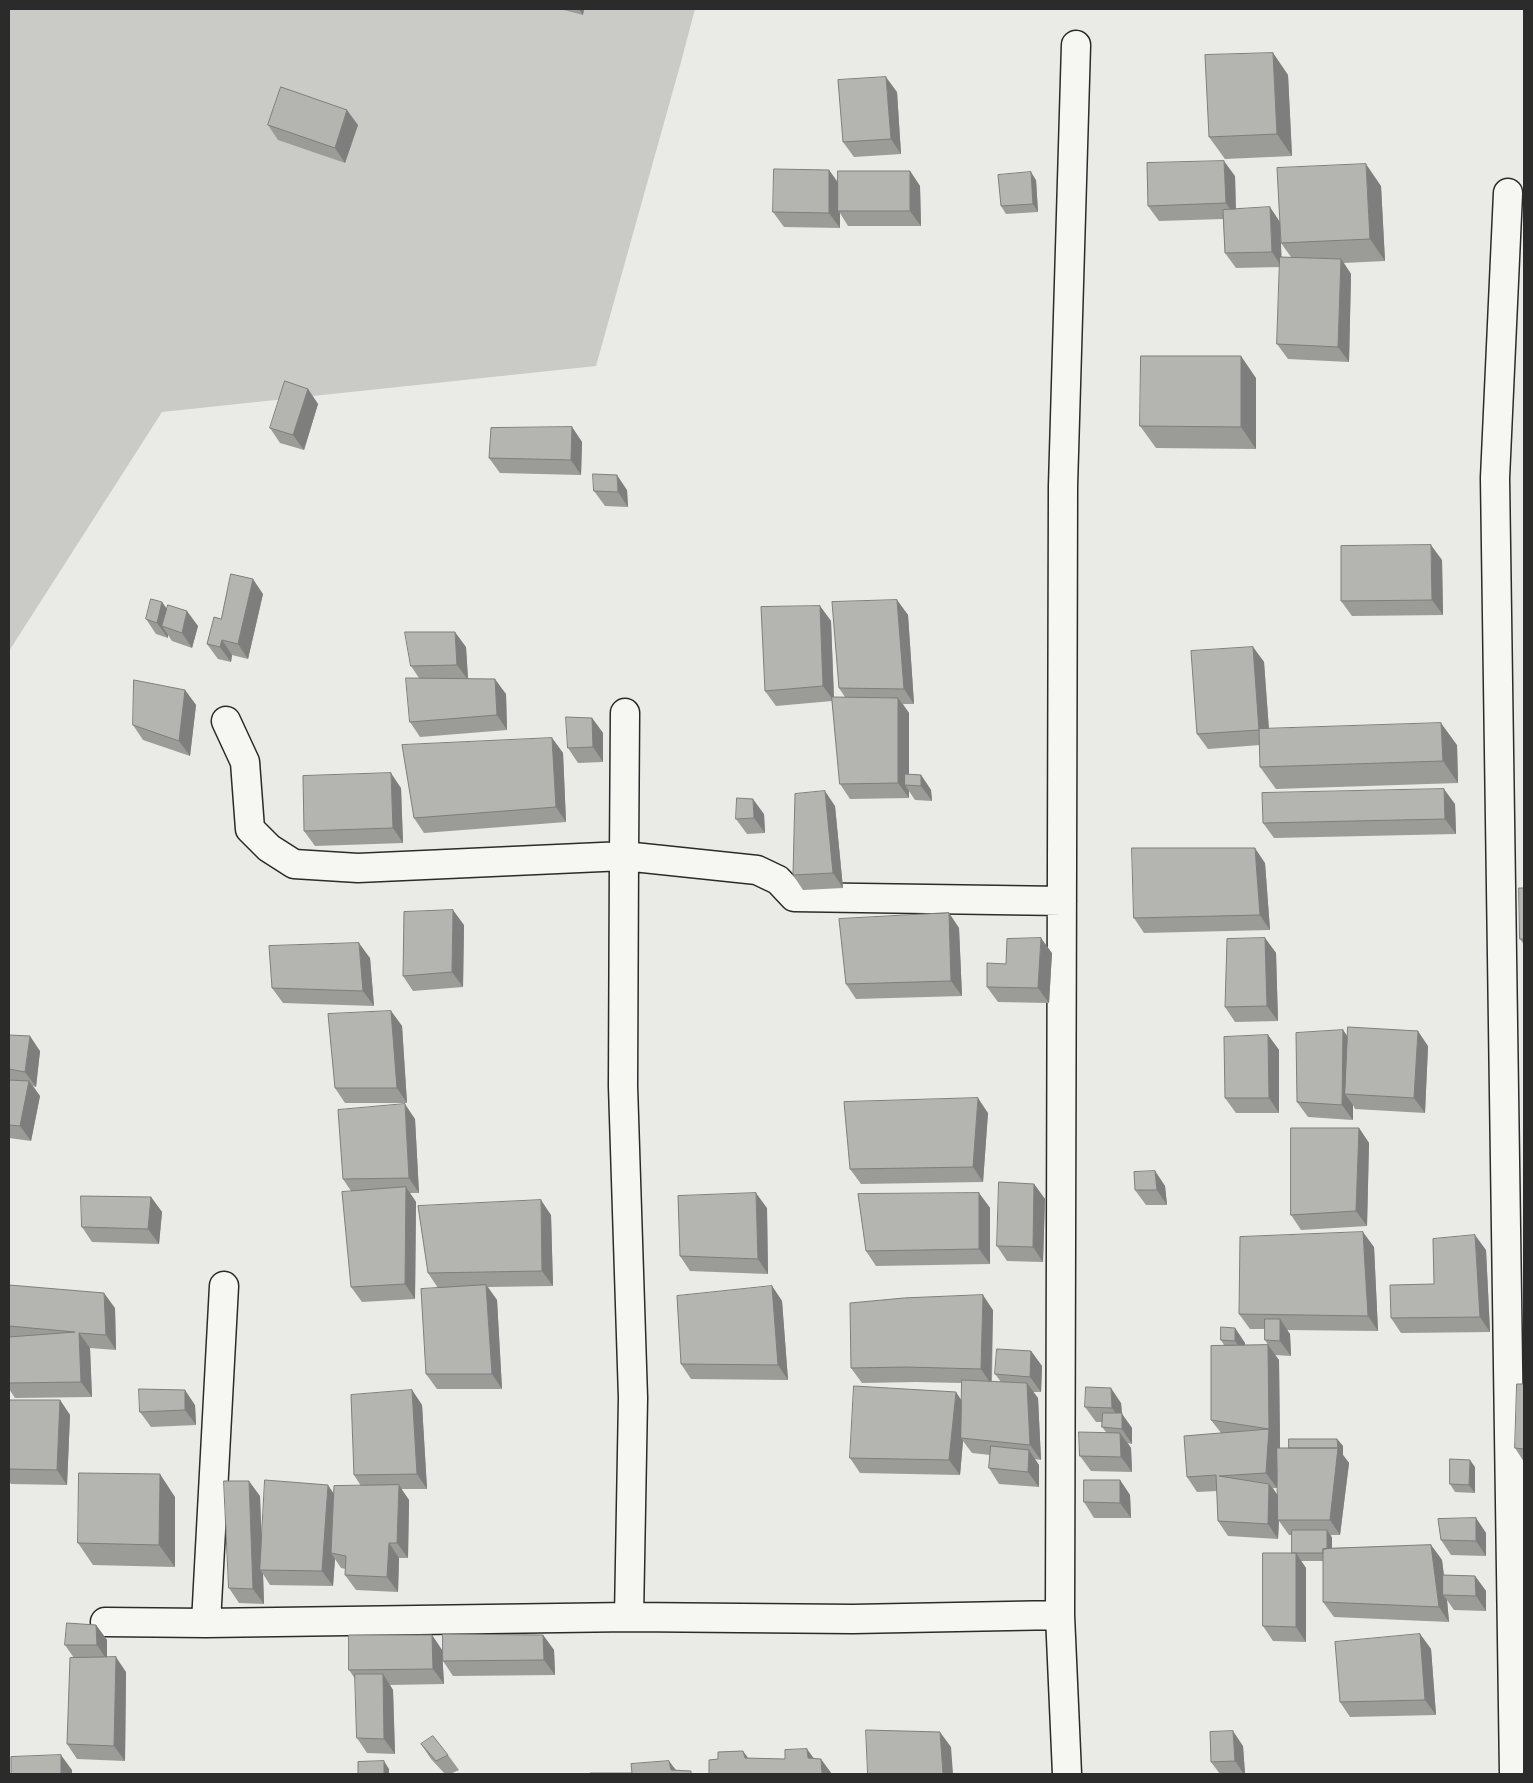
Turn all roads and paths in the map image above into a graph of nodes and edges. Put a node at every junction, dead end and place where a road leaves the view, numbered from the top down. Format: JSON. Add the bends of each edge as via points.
{"nodes":[{"id":1,"x":1076,"y":45,"type":"dead end"},
{"id":2,"x":1508,"y":193,"type":"dead end"},
{"id":3,"x":625,"y":713,"type":"dead end"},
{"id":4,"x":226,"y":721,"type":"dead end"},
{"id":5,"x":624,"y":856,"type":"junction"},
{"id":6,"x":1062,"y":901,"type":"junction"},
{"id":7,"x":1514,"y":1138,"type":"edge"},
{"id":8,"x":224,"y":1286,"type":"dead end"},
{"id":9,"x":1060,"y":1615,"type":"junction"},
{"id":10,"x":629,"y":1617,"type":"junction"},
{"id":11,"x":105,"y":1622,"type":"dead end"},
{"id":12,"x":206,"y":1623,"type":"junction"},
{"id":13,"x":1066,"y":1774,"type":"edge"},
{"id":14,"x":1514,"y":1774,"type":"edge"}],
"edges":[{"from":1,"to":6,"type":"street","via":[[1063,486]]},
{"from":2,"to":7,"type":"street","via":[[1495,478]]},
{"from":3,"to":5,"type":"street"},
{"from":4,"to":5,"type":"street","via":[[245,762],[250,829],[269,848],[294,864],[358,868]]},
{"from":5,"to":6,"type":"street","via":[[757,870],[778,880],[794,897]]},
{"from":5,"to":10,"type":"street","via":[[623,1086],[633,1398]]},
{"from":6,"to":9,"type":"street"},
{"from":7,"to":14,"type":"street"},
{"from":8,"to":12,"type":"street"},
{"from":9,"to":10,"type":"street","via":[[853,1619]]},
{"from":9,"to":13,"type":"street"},
{"from":10,"to":12,"type":"street"},
{"from":11,"to":12,"type":"street"}]}
